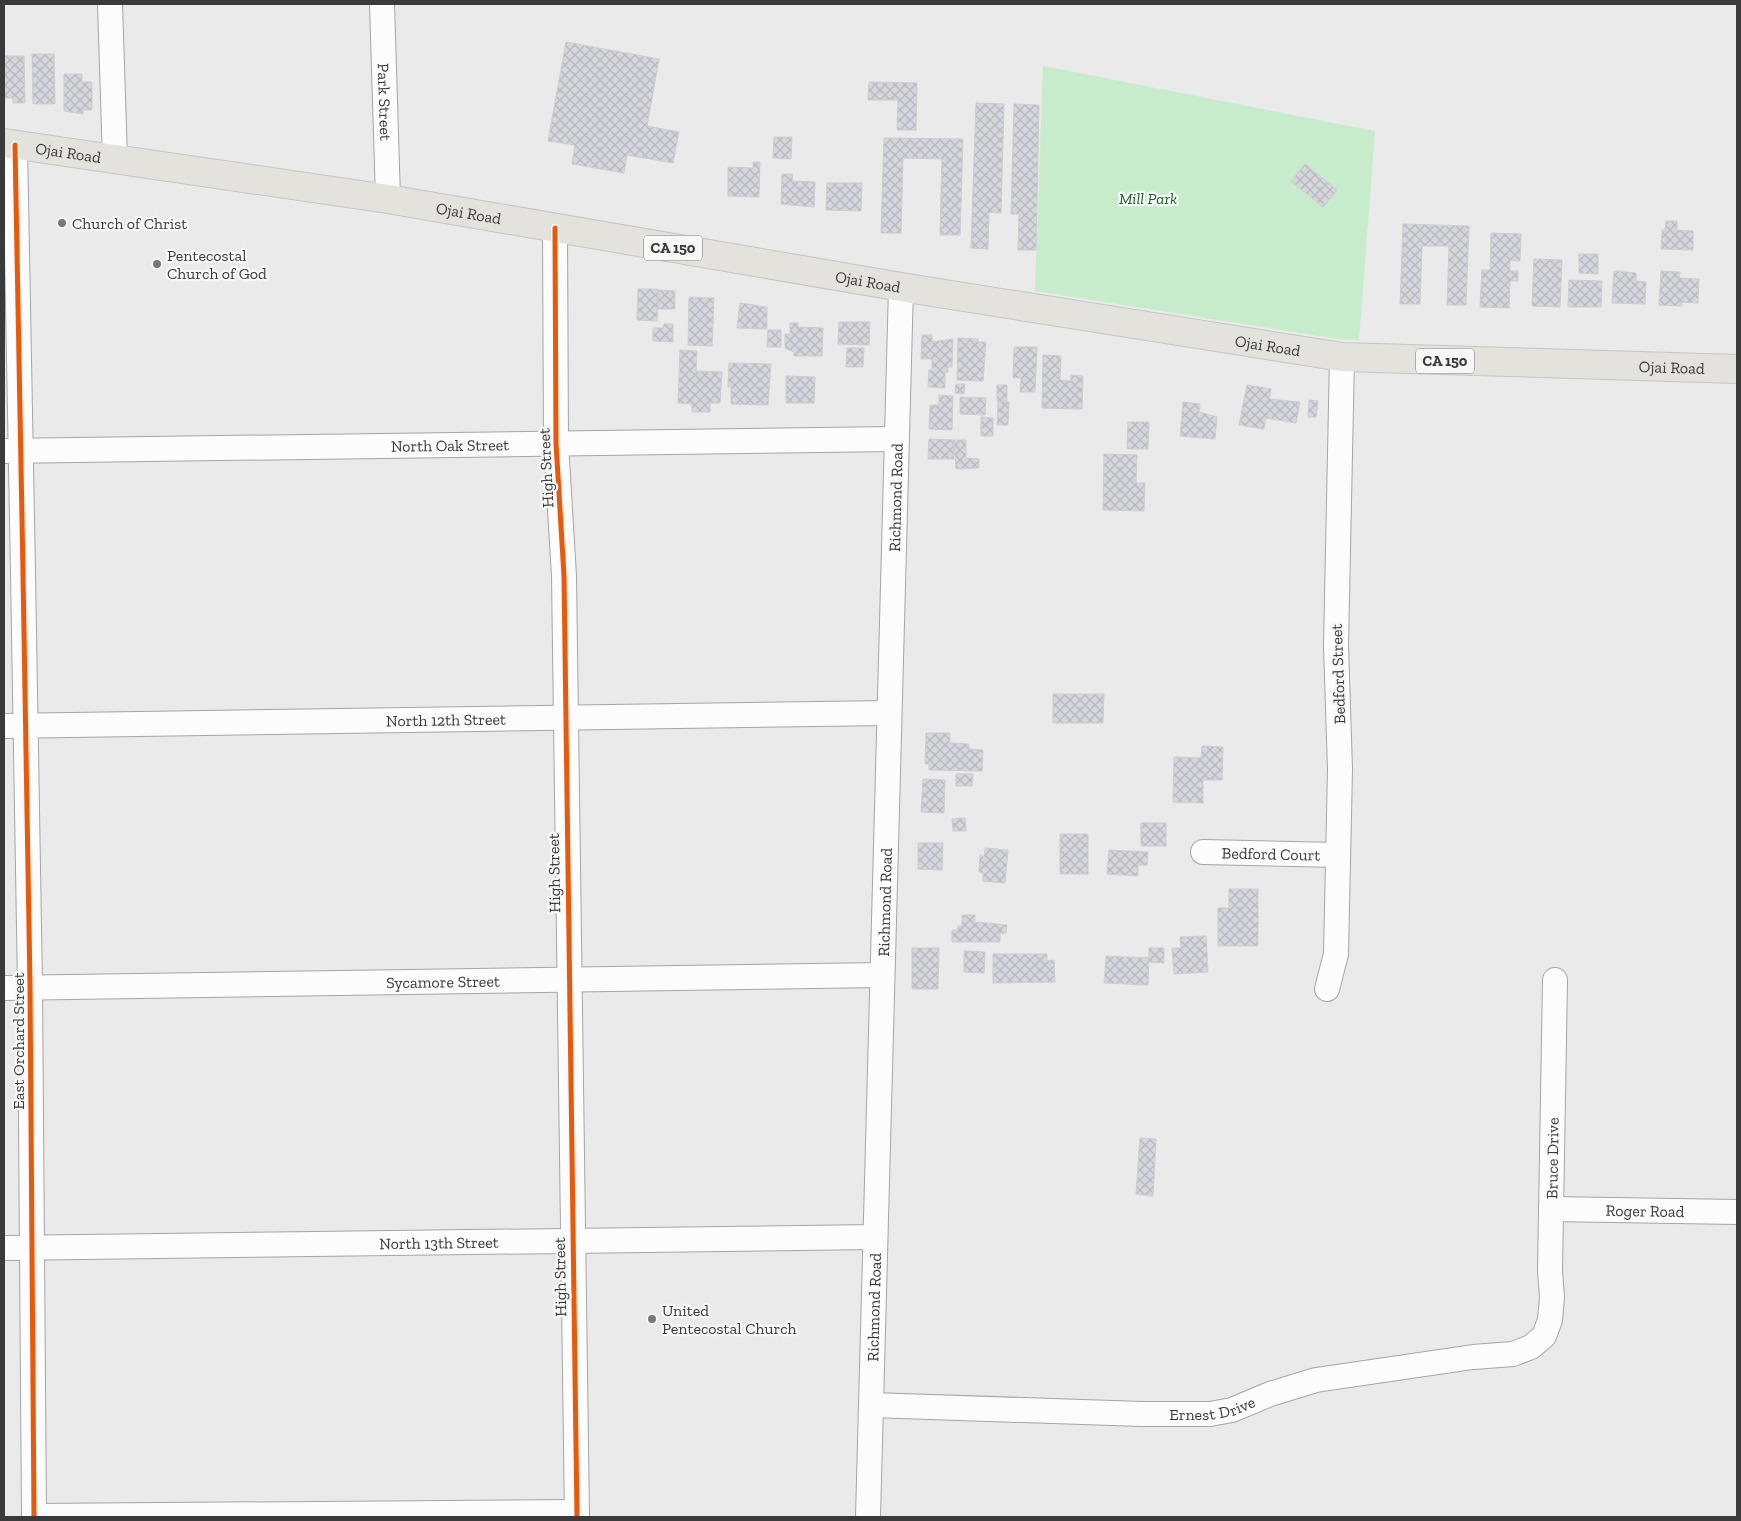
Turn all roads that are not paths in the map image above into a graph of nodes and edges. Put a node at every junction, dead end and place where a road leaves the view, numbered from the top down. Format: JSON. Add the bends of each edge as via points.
{"nodes":[{"id":1,"x":110,"y":4,"type":"edge"},
{"id":2,"x":382,"y":4,"type":"edge"},
{"id":3,"x":9,"y":144,"type":"edge"},
{"id":4,"x":115,"y":160,"type":"junction"},
{"id":5,"x":388,"y":200,"type":"junction"},
{"id":6,"x":555,"y":228,"type":"junction"},
{"id":7,"x":901,"y":287,"type":"junction"},
{"id":8,"x":1342,"y":357,"type":"junction"},
{"id":9,"x":1737,"y":369,"type":"edge"},
{"id":10,"x":896,"y":439,"type":"junction"},
{"id":11,"x":556,"y":443,"type":"junction"},
{"id":12,"x":12,"y":451,"type":"edge"},
{"id":13,"x":889,"y":713,"type":"junction"},
{"id":14,"x":564,"y":718,"type":"junction"},
{"id":15,"x":15,"y":726,"type":"edge"},
{"id":16,"x":1203,"y":852,"type":"dead end"},
{"id":17,"x":1338,"y":855,"type":"junction"},
{"id":18,"x":882,"y":975,"type":"junction"},
{"id":19,"x":569,"y":980,"type":"junction"},
{"id":20,"x":1554,"y":980,"type":"dead end"},
{"id":21,"x":4,"y":988,"type":"edge"},
{"id":22,"x":30,"y":988,"type":"junction"},
{"id":23,"x":1327,"y":989,"type":"dead end"},
{"id":24,"x":1551,"y":1209,"type":"junction"},
{"id":25,"x":1737,"y":1212,"type":"edge"},
{"id":26,"x":875,"y":1237,"type":"junction"},
{"id":27,"x":572,"y":1240,"type":"junction"},
{"id":28,"x":4,"y":1248,"type":"edge"},
{"id":29,"x":32,"y":1248,"type":"junction"},
{"id":30,"x":1544,"y":1336,"type":"joint"},
{"id":31,"x":871,"y":1405,"type":"junction"},
{"id":32,"x":577,"y":1515,"type":"edge"},
{"id":33,"x":34,"y":1516,"type":"edge"},
{"id":34,"x":868,"y":1517,"type":"edge"}],
"edges":[{"from":1,"to":4,"type":"street"},
{"from":2,"to":5,"type":"street","name":"Park Street"},
{"from":3,"to":4,"type":"main road","name":"Ojai Road","number":"CA 150"},
{"from":3,"to":12,"type":"street","name":"East Orchard Street"},
{"from":4,"to":5,"type":"main road","name":"Ojai Road","number":"CA 150"},
{"from":5,"to":6,"type":"main road","name":"Ojai Road","number":"CA 150"},
{"from":6,"to":7,"type":"main road","name":"Ojai Road","number":"CA 150"},
{"from":6,"to":11,"type":"street","name":"High Street"},
{"from":7,"to":8,"type":"main road","name":"Ojai Road","number":"CA 150"},
{"from":7,"to":10,"type":"street","name":"Richmond Road"},
{"from":8,"to":9,"type":"main road","name":"Ojai Road","number":"CA 150"},
{"from":8,"to":17,"type":"street","name":"Bedford Street","via":[[1336,646],[1340,769]]},
{"from":10,"to":11,"type":"street","name":"North Oak Street"},
{"from":10,"to":13,"type":"street","name":"Richmond Road"},
{"from":11,"to":12,"type":"street","name":"North Oak Street"},
{"from":11,"to":14,"type":"street","name":"High Street","via":[[564,576]]},
{"from":12,"to":15,"type":"street","name":"East Orchard Street"},
{"from":13,"to":14,"type":"street","name":"North 12th Street"},
{"from":13,"to":18,"type":"street","name":"Richmond Road"},
{"from":14,"to":15,"type":"street","name":"North 12th Street"},
{"from":14,"to":19,"type":"street","name":"High Street"},
{"from":15,"to":22,"type":"street","name":"East Orchard Street"},
{"from":16,"to":17,"type":"street","name":"Bedford Court"},
{"from":17,"to":23,"type":"street","name":"Bedford Street","via":[[1336,954]]},
{"from":18,"to":19,"type":"street","name":"Sycamore Street"},
{"from":18,"to":26,"type":"street","name":"Richmond Road"},
{"from":19,"to":22,"type":"street","name":"Sycamore Street"},
{"from":19,"to":27,"type":"street","name":"High Street"},
{"from":20,"to":24,"type":"street","name":"Bruce Drive"},
{"from":21,"to":22,"type":"street","name":"Sycamore Street"},
{"from":22,"to":29,"type":"street","name":"East Orchard Street"},
{"from":24,"to":25,"type":"street","name":"Roger Road"},
{"from":24,"to":30,"type":"street","name":"Bruce Drive","via":[[1552,1297],[1550,1320]]},
{"from":26,"to":27,"type":"street","name":"North 13th Street"},
{"from":26,"to":31,"type":"street","name":"Richmond Road"},
{"from":27,"to":29,"type":"street","name":"North 13th Street"},
{"from":27,"to":32,"type":"street","name":"High Street"},
{"from":28,"to":29,"type":"street","name":"North 13th Street"},
{"from":29,"to":33,"type":"street","name":"East Orchard Street","via":[[30,1324]]},
{"from":30,"to":31,"type":"street","name":"Ernest Drive","via":[[1531,1347],[1513,1354],[1316,1380],[1232,1410],[1210,1414]]},
{"from":31,"to":34,"type":"street","name":"Richmond Road"},
{"from":32,"to":33,"type":"street"}]}
